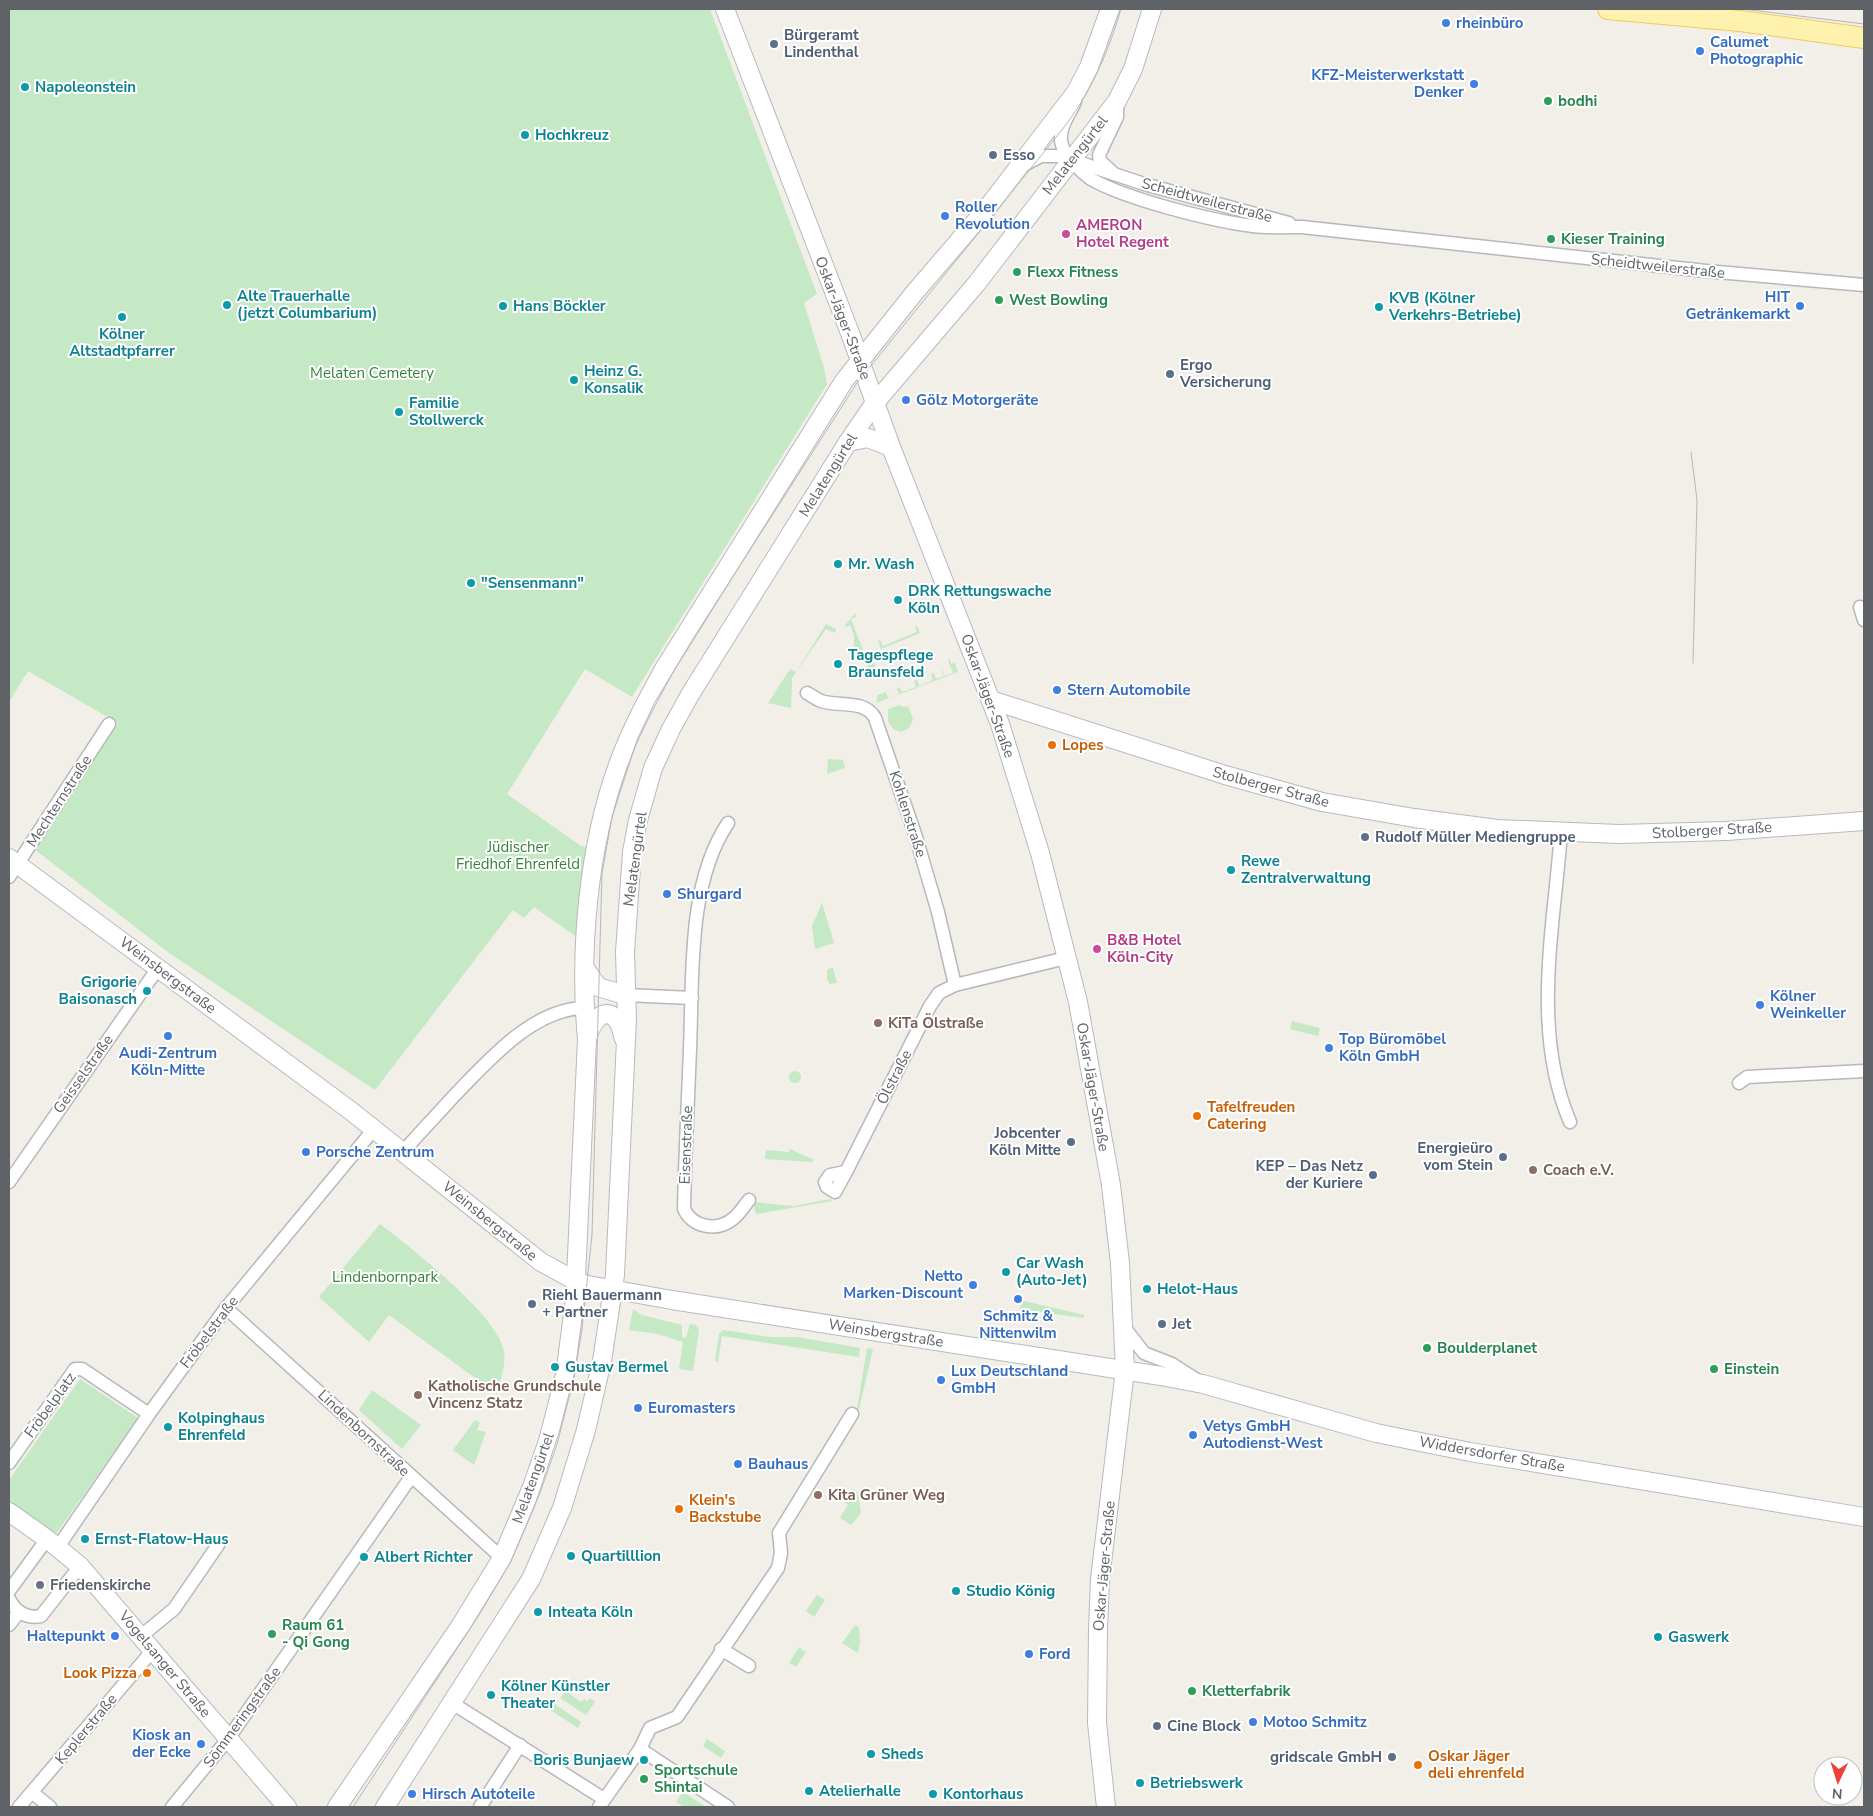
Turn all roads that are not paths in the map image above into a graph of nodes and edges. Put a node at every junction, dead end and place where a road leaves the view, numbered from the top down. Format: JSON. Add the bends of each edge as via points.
{"nodes":[{"id":1,"x":725,"y":9,"type":"edge"},
{"id":2,"x":1110,"y":9,"type":"edge"},
{"id":3,"x":1152,"y":9,"type":"edge"},
{"id":4,"x":1608,"y":9,"type":"edge"},
{"id":5,"x":1655,"y":11,"type":"edge"},
{"id":6,"x":1740,"y":15,"type":"edge"},
{"id":7,"x":1864,"y":38,"type":"edge"},
{"id":8,"x":1076,"y":92,"type":"junction"},
{"id":9,"x":1117,"y":101,"type":"junction"},
{"id":10,"x":1072,"y":159,"type":"junction"},
{"id":11,"x":1020,"y":167,"type":"junction"},
{"id":12,"x":1112,"y":172,"type":"junction"},
{"id":13,"x":1085,"y":174,"type":"junction"},
{"id":14,"x":1059,"y":175,"type":"junction"},
{"id":15,"x":1302,"y":227,"type":"junction"},
{"id":16,"x":1864,"y":285,"type":"edge"},
{"id":17,"x":859,"y":361,"type":"junction"},
{"id":18,"x":874,"y":404,"type":"junction"},
{"id":19,"x":848,"y":442,"type":"junction"},
{"id":20,"x":890,"y":447,"type":"junction"},
{"id":21,"x":807,"y":693,"type":"dead end"},
{"id":22,"x":991,"y":700,"type":"junction"},
{"id":23,"x":109,"y":724,"type":"dead end"},
{"id":24,"x":1864,"y":821,"type":"edge"},
{"id":25,"x":728,"y":822,"type":"dead end"},
{"id":26,"x":1561,"y":832,"type":"junction"},
{"id":27,"x":12,"y":866,"type":"edge"},
{"id":28,"x":1066,"y":958,"type":"junction"},
{"id":29,"x":158,"y":968,"type":"junction"},
{"id":30,"x":586,"y":970,"type":"junction"},
{"id":31,"x":955,"y":985,"type":"junction"},
{"id":32,"x":625,"y":995,"type":"junction"},
{"id":33,"x":692,"y":998,"type":"junction"},
{"id":34,"x":584,"y":1008,"type":"junction"},
{"id":35,"x":587,"y":1039,"type":"junction"},
{"id":36,"x":625,"y":1042,"type":"junction"},
{"id":37,"x":1864,"y":1071,"type":"edge"},
{"id":38,"x":1739,"y":1083,"type":"dead end"},
{"id":39,"x":1570,"y":1122,"type":"dead end"},
{"id":40,"x":374,"y":1129,"type":"junction"},
{"id":41,"x":404,"y":1152,"type":"junction"},
{"id":42,"x":846,"y":1172,"type":"dead end"},
{"id":43,"x":10,"y":1179,"type":"edge"},
{"id":44,"x":748,"y":1200,"type":"dead end"},
{"id":45,"x":576,"y":1281,"type":"junction"},
{"id":46,"x":613,"y":1291,"type":"junction"},
{"id":47,"x":226,"y":1308,"type":"junction"},
{"id":48,"x":1123,"y":1326,"type":"junction"},
{"id":49,"x":1125,"y":1370,"type":"junction"},
{"id":50,"x":1204,"y":1384,"type":"junction"},
{"id":51,"x":149,"y":1414,"type":"junction"},
{"id":52,"x":852,"y":1414,"type":"dead end"},
{"id":53,"x":9,"y":1463,"type":"edge"},
{"id":54,"x":411,"y":1477,"type":"junction"},
{"id":55,"x":9,"y":1512,"type":"edge"},
{"id":56,"x":1864,"y":1517,"type":"edge"},
{"id":57,"x":52,"y":1543,"type":"junction"},
{"id":58,"x":218,"y":1545,"type":"dead end"},
{"id":59,"x":502,"y":1558,"type":"junction"},
{"id":60,"x":80,"y":1566,"type":"junction"},
{"id":61,"x":9,"y":1592,"type":"edge"},
{"id":62,"x":9,"y":1599,"type":"edge"},
{"id":63,"x":19,"y":1612,"type":"junction"},
{"id":64,"x":9,"y":1625,"type":"edge"},
{"id":65,"x":141,"y":1636,"type":"junction"},
{"id":66,"x":721,"y":1649,"type":"junction"},
{"id":67,"x":153,"y":1650,"type":"junction"},
{"id":68,"x":749,"y":1666,"type":"dead end"},
{"id":69,"x":452,"y":1703,"type":"junction"},
{"id":70,"x":228,"y":1739,"type":"junction"},
{"id":71,"x":520,"y":1745,"type":"junction"},
{"id":72,"x":640,"y":1749,"type":"junction"},
{"id":73,"x":32,"y":1793,"type":"junction"},
{"id":74,"x":601,"y":1803,"type":"edge"},
{"id":75,"x":19,"y":1807,"type":"edge"},
{"id":76,"x":50,"y":1807,"type":"edge"},
{"id":77,"x":172,"y":1807,"type":"edge"},
{"id":78,"x":287,"y":1807,"type":"edge"},
{"id":79,"x":337,"y":1807,"type":"edge"},
{"id":80,"x":385,"y":1807,"type":"edge"},
{"id":81,"x":480,"y":1807,"type":"edge"},
{"id":82,"x":728,"y":1807,"type":"edge"},
{"id":83,"x":1106,"y":1807,"type":"edge"}],
"edges":[{"from":1,"to":17,"type":"main road","name":"Oskar-Jäger-Straße"},
{"from":2,"to":8,"type":"main road","name":"Melatengürtel","via":[[1089,68]]},
{"from":3,"to":9,"type":"main road","name":"Melatengürtel","via":[[1133,69]]},
{"from":4,"to":5,"type":"main road"},
{"from":5,"to":6,"type":"main road"},
{"from":6,"to":7,"type":"main road"},
{"from":8,"to":10,"type":"street","name":"Scheidtweilerstraße","via":[[1061,140],[1062,147]]},
{"from":8,"to":11,"type":"main road","name":"Melatengürtel"},
{"from":9,"to":10,"type":"main road","name":"Melatengürtel"},
{"from":9,"to":12,"type":"street","via":[[1117,117],[1099,155],[1100,161]]},
{"from":10,"to":11,"type":"street","name":"Scheidtweilerstraße","via":[[1048,155]]},
{"from":10,"to":12,"type":"street","name":"Scheidtweilerstraße"},
{"from":10,"to":13,"type":"street","name":"Scheidtweilerstraße"},
{"from":10,"to":14,"type":"main road","name":"Melatengürtel"},
{"from":11,"to":17,"type":"main road","name":"Melatengürtel"},
{"from":12,"to":15,"type":"street","name":"Scheidtweilerstraße","via":[[1144,184]]},
{"from":13,"to":14,"type":"street","name":"Scheidtweilerstraße"},
{"from":13,"to":15,"type":"street","name":"Scheidtweilerstraße","via":[[1120,191],[1208,217],[1251,226]]},
{"from":14,"to":18,"type":"main road","name":"Melatengürtel","via":[[976,283]]},
{"from":15,"to":16,"type":"street","name":"Scheidtweilerstraße"},
{"from":17,"to":18,"type":"main road","name":"Oskar-Jäger-Straße"},
{"from":17,"to":30,"type":"main road","name":"Melatengürtel","via":[[664,669],[639,715],[618,765],[604,811],[591,885]]},
{"from":18,"to":19,"type":"main road","name":"Melatengürtel"},
{"from":18,"to":20,"type":"main road","name":"Oskar-Jäger-Straße"},
{"from":19,"to":20,"type":"main road","via":[[868,438]]},
{"from":19,"to":32,"type":"main road","name":"Melatengürtel","via":[[691,693],[670,729],[654,768],[638,820],[629,875]]},
{"from":20,"to":22,"type":"main road","name":"Oskar-Jäger-Straße"},
{"from":21,"to":31,"type":"street","name":"Kohlenstraße","via":[[822,701],[859,706],[873,713],[918,842]]},
{"from":22,"to":26,"type":"main road","name":"Stolberger Straße","via":[[1218,773],[1322,802],[1497,830]]},
{"from":22,"to":28,"type":"main road","name":"Oskar-Jäger-Straße","via":[[1028,812]]},
{"from":23,"to":27,"type":"street","name":"Mechternstraße"},
{"from":24,"to":26,"type":"main road","name":"Stolberger Straße","via":[[1716,831]]},
{"from":25,"to":33,"type":"street","name":"Eisenstraße","via":[[715,844],[703,883]]},
{"from":26,"to":39,"type":"street","via":[[1547,1000],[1548,1033],[1562,1101]]},
{"from":27,"to":29,"type":"main road","name":"Weinsbergstraße"},
{"from":28,"to":31,"type":"street","name":"Ölstraße"},
{"from":28,"to":48,"type":"main road","name":"Oskar-Jäger-Straße","via":[[1078,1002],[1110,1179],[1120,1263]]},
{"from":29,"to":40,"type":"main road","name":"Weinsbergstraße"},
{"from":29,"to":43,"type":"street","name":"Geisselstraße"},
{"from":30,"to":32,"type":"main road","via":[[598,987]]},
{"from":30,"to":34,"type":"main road","name":"Melatengürtel"},
{"from":31,"to":42,"type":"street","name":"Ölstraße","via":[[940,993],[930,1006]]},
{"from":32,"to":33,"type":"street"},
{"from":32,"to":36,"type":"main road","name":"Melatengürtel"},
{"from":33,"to":44,"type":"street","name":"Eisenstraße","via":[[684,1209],[698,1225],[718,1226],[733,1219]]},
{"from":34,"to":35,"type":"main road","name":"Melatengürtel"},
{"from":34,"to":41,"type":"street","via":[[569,1008],[544,1019],[494,1054]]},
{"from":35,"to":36,"type":"main road","name":"Melatengürtel","via":[[593,1022],[608,1014],[618,1021]]},
{"from":35,"to":45,"type":"main road","name":"Melatengürtel"},
{"from":36,"to":46,"type":"main road","name":"Melatengürtel"},
{"from":37,"to":38,"type":"street","via":[[1747,1077]]},
{"from":40,"to":41,"type":"main road","name":"Weinsbergstraße"},
{"from":40,"to":47,"type":"street","name":"Fröbelstraße"},
{"from":41,"to":45,"type":"main road","name":"Weinsbergstraße","via":[[515,1243]]},
{"from":45,"to":46,"type":"main road","name":"Weinsbergstraße"},
{"from":45,"to":59,"type":"main road","name":"Melatengürtel","via":[[568,1355],[548,1441]]},
{"from":46,"to":49,"type":"main road","name":"Weinsbergstraße"},
{"from":46,"to":69,"type":"main road","name":"Melatengürtel","via":[[591,1411],[560,1513],[531,1579]]},
{"from":47,"to":51,"type":"street","name":"Fröbelstraße"},
{"from":47,"to":54,"type":"street","name":"Lindenbornstraße"},
{"from":48,"to":49,"type":"main road","name":"Oskar-Jäger-Straße"},
{"from":48,"to":50,"type":"street","via":[[1144,1353],[1172,1364]]},
{"from":49,"to":50,"type":"main road","name":"Widdersdorfer Straße"},
{"from":49,"to":83,"type":"main road","name":"Oskar-Jäger-Straße","via":[[1100,1580],[1097,1723]]},
{"from":50,"to":56,"type":"main road","name":"Widdersdorfer Straße","via":[[1376,1433],[1470,1452]]},
{"from":51,"to":53,"type":"street","name":"Fröbelplatz","via":[[82,1369],[75,1369]]},
{"from":51,"to":57,"type":"street","name":"Fröbelstraße"},
{"from":52,"to":66,"type":"street","via":[[779,1533],[781,1553],[778,1568]]},
{"from":54,"to":59,"type":"street","name":"Lindenbornstraße"},
{"from":54,"to":70,"type":"street","name":"Sömmeringstraße"},
{"from":55,"to":57,"type":"main road","name":"Vogelsanger Straße"},
{"from":57,"to":60,"type":"main road","name":"Vogelsanger Straße"},
{"from":57,"to":61,"type":"street","name":"Fröbelstraße"},
{"from":58,"to":65,"type":"street","via":[[174,1608]]},
{"from":59,"to":79,"type":"main road","name":"Melatengürtel","via":[[461,1625]]},
{"from":60,"to":63,"type":"street","via":[[41,1616],[25,1616]]},
{"from":60,"to":65,"type":"main road","name":"Vogelsanger Straße"},
{"from":62,"to":63,"type":"street"},
{"from":63,"to":64,"type":"street"},
{"from":65,"to":67,"type":"main road","name":"Vogelsanger Straße"},
{"from":66,"to":68,"type":"street"},
{"from":66,"to":72,"type":"street","via":[[677,1717],[650,1728]]},
{"from":67,"to":70,"type":"main road","name":"Vogelsanger Straße"},
{"from":67,"to":73,"type":"street","name":"Keplerstraße"},
{"from":69,"to":71,"type":"street"},
{"from":69,"to":80,"type":"main road","name":"Melatengürtel"},
{"from":70,"to":77,"type":"street","name":"Sömmeringstraße"},
{"from":70,"to":78,"type":"main road","name":"Vogelsanger Straße"},
{"from":71,"to":74,"type":"street"},
{"from":71,"to":81,"type":"street"},
{"from":72,"to":74,"type":"street"},
{"from":72,"to":82,"type":"street"},
{"from":73,"to":75,"type":"street","name":"Keplerstraße"},
{"from":73,"to":76,"type":"street"}]}
